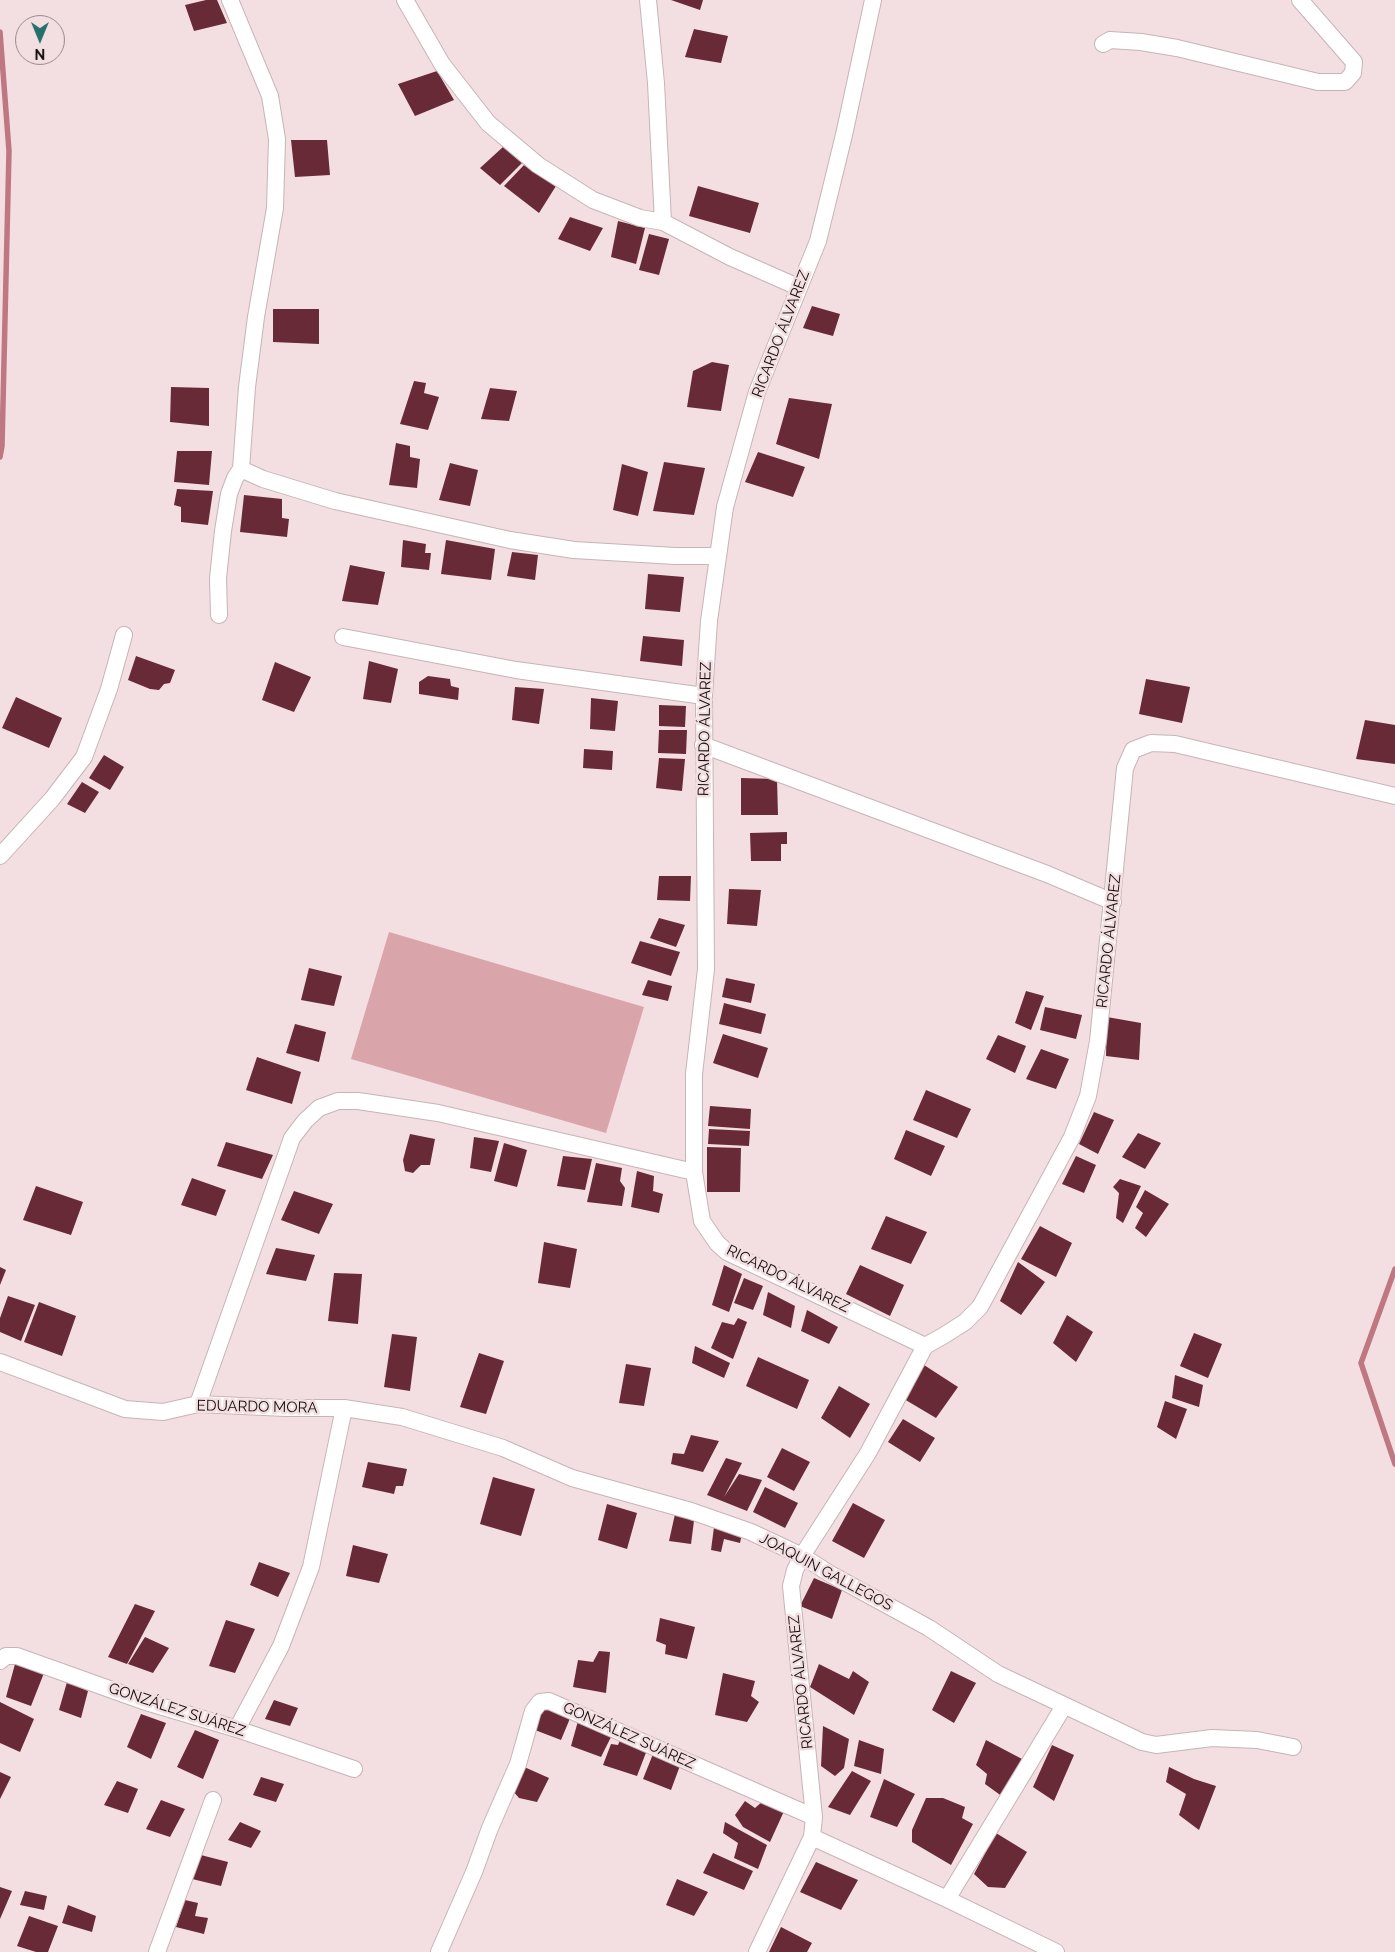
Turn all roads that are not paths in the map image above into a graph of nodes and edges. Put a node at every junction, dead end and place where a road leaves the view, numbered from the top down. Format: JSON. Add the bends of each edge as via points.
{"nodes":[{"id":1,"x":230,"y":0,"type":"edge"},
{"id":2,"x":405,"y":0,"type":"edge"},
{"id":3,"x":648,"y":0,"type":"edge"},
{"id":4,"x":873,"y":0,"type":"edge"},
{"id":5,"x":1300,"y":0,"type":"edge"},
{"id":6,"x":1103,"y":44,"type":"dead end"},
{"id":7,"x":663,"y":222,"type":"junction"},
{"id":8,"x":798,"y":287,"type":"junction"},
{"id":9,"x":241,"y":469,"type":"junction"},
{"id":10,"x":718,"y":556,"type":"junction"},
{"id":11,"x":219,"y":615,"type":"dead end"},
{"id":12,"x":124,"y":635,"type":"dead end"},
{"id":13,"x":343,"y":637,"type":"dead end"},
{"id":14,"x":704,"y":696,"type":"junction"},
{"id":15,"x":703,"y":745,"type":"junction"},
{"id":16,"x":1395,"y":796,"type":"edge"},
{"id":17,"x":0,"y":856,"type":"edge"},
{"id":18,"x":1113,"y":902,"type":"junction"},
{"id":19,"x":694,"y":1172,"type":"junction"},
{"id":20,"x":925,"y":1346,"type":"junction"},
{"id":21,"x":0,"y":1362,"type":"edge"},
{"id":22,"x":198,"y":1404,"type":"junction"},
{"id":23,"x":344,"y":1408,"type":"junction"},
{"id":24,"x":802,"y":1556,"type":"junction"},
{"id":25,"x":0,"y":1661,"type":"edge"},
{"id":26,"x":1064,"y":1706,"type":"junction"},
{"id":27,"x":237,"y":1729,"type":"junction"},
{"id":28,"x":1292,"y":1747,"type":"dead end"},
{"id":29,"x":354,"y":1770,"type":"dead end"},
{"id":30,"x":214,"y":1800,"type":"dead end"},
{"id":31,"x":814,"y":1817,"type":"junction"},
{"id":32,"x":812,"y":1838,"type":"junction"},
{"id":33,"x":947,"y":1899,"type":"junction"},
{"id":34,"x":157,"y":1952,"type":"edge"},
{"id":35,"x":439,"y":1952,"type":"edge"},
{"id":36,"x":757,"y":1952,"type":"edge"},
{"id":37,"x":1056,"y":1952,"type":"edge"}],
"edges":[{"from":1,"to":9,"type":"street","via":[[270,96],[277,139],[275,208],[256,317]]},
{"from":2,"to":7,"type":"street","via":[[442,64],[488,123],[538,165],[592,200],[640,218]]},
{"from":3,"to":7,"type":"street"},
{"from":4,"to":8,"type":"street","name":"RICARDO ÁLVAREZ","via":[[818,241]]},
{"from":5,"to":6,"type":"street","via":[[1354,62],[1354,73],[1345,82],[1318,82],[1142,42],[1110,40]]},
{"from":7,"to":8,"type":"street"},
{"from":8,"to":10,"type":"street","name":"RICARDO ÁLVAREZ","via":[[757,392],[725,507]]},
{"from":9,"to":10,"type":"street","via":[[335,501],[510,540],[574,550]]},
{"from":9,"to":11,"type":"street","via":[[229,494],[223,531],[218,578]]},
{"from":10,"to":14,"type":"street","name":"RICARDO ÁLVAREZ"},
{"from":12,"to":17,"type":"street","via":[[109,689],[84,757],[52,799]]},
{"from":13,"to":14,"type":"street","via":[[516,670]]},
{"from":14,"to":15,"type":"street","name":"RICARDO ÁLVAREZ"},
{"from":15,"to":18,"type":"street","via":[[1047,874]]},
{"from":15,"to":19,"type":"street","name":"RICARDO ÁLVAREZ","via":[[706,969],[694,1074]]},
{"from":16,"to":18,"type":"street","name":"RICARDO ÁLVAREZ","via":[[1175,744],[1151,742],[1133,750],[1126,768]]},
{"from":18,"to":20,"type":"street","name":"RICARDO ÁLVAREZ","via":[[1098,1041],[1088,1096],[1072,1137],[980,1308],[965,1322]]},
{"from":19,"to":20,"type":"street","name":"RICARDO ÁLVAREZ","via":[[702,1221],[727,1252]]},
{"from":19,"to":22,"type":"street","via":[[438,1114],[358,1101],[338,1101],[319,1108],[292,1138]]},
{"from":20,"to":24,"type":"street","name":"RICARDO ÁLVAREZ","via":[[868,1453]]},
{"from":21,"to":22,"type":"street","name":"EDUARDO MORA","via":[[125,1409],[163,1412]]},
{"from":22,"to":23,"type":"street","name":"EDUARDO MORA"},
{"from":23,"to":24,"type":"street","name":"JOAQUIN GALLEGOS","via":[[402,1417],[503,1448],[572,1478],[691,1510]]},
{"from":23,"to":27,"type":"street","via":[[311,1567],[281,1646]]},
{"from":24,"to":26,"type":"street","name":"JOAQUIN GALLEGOS","via":[[929,1628],[998,1674]]},
{"from":24,"to":31,"type":"street","name":"RICARDO ÁLVAREZ","via":[[791,1586]]},
{"from":25,"to":27,"type":"street","name":"GONZÁLEZ SUÁREZ","via":[[6,1656],[17,1656],[142,1701]]},
{"from":26,"to":28,"type":"street","name":"JOAQUIN GALLEGOS","via":[[1142,1742],[1156,1745],[1212,1738],[1257,1740]]},
{"from":26,"to":33,"type":"street"},
{"from":27,"to":29,"type":"street","name":"GONZÁLEZ SUÁREZ"},
{"from":30,"to":34,"type":"street"},
{"from":31,"to":32,"type":"street","name":"RICARDO ÁLVAREZ"},
{"from":31,"to":35,"type":"street","name":"GONZÁLEZ SUÁREZ","via":[[549,1701],[540,1702],[534,1711],[518,1764]]},
{"from":32,"to":33,"type":"street"},
{"from":32,"to":36,"type":"street","name":"RICARDO ÁLVAREZ"},
{"from":33,"to":37,"type":"street"}]}
